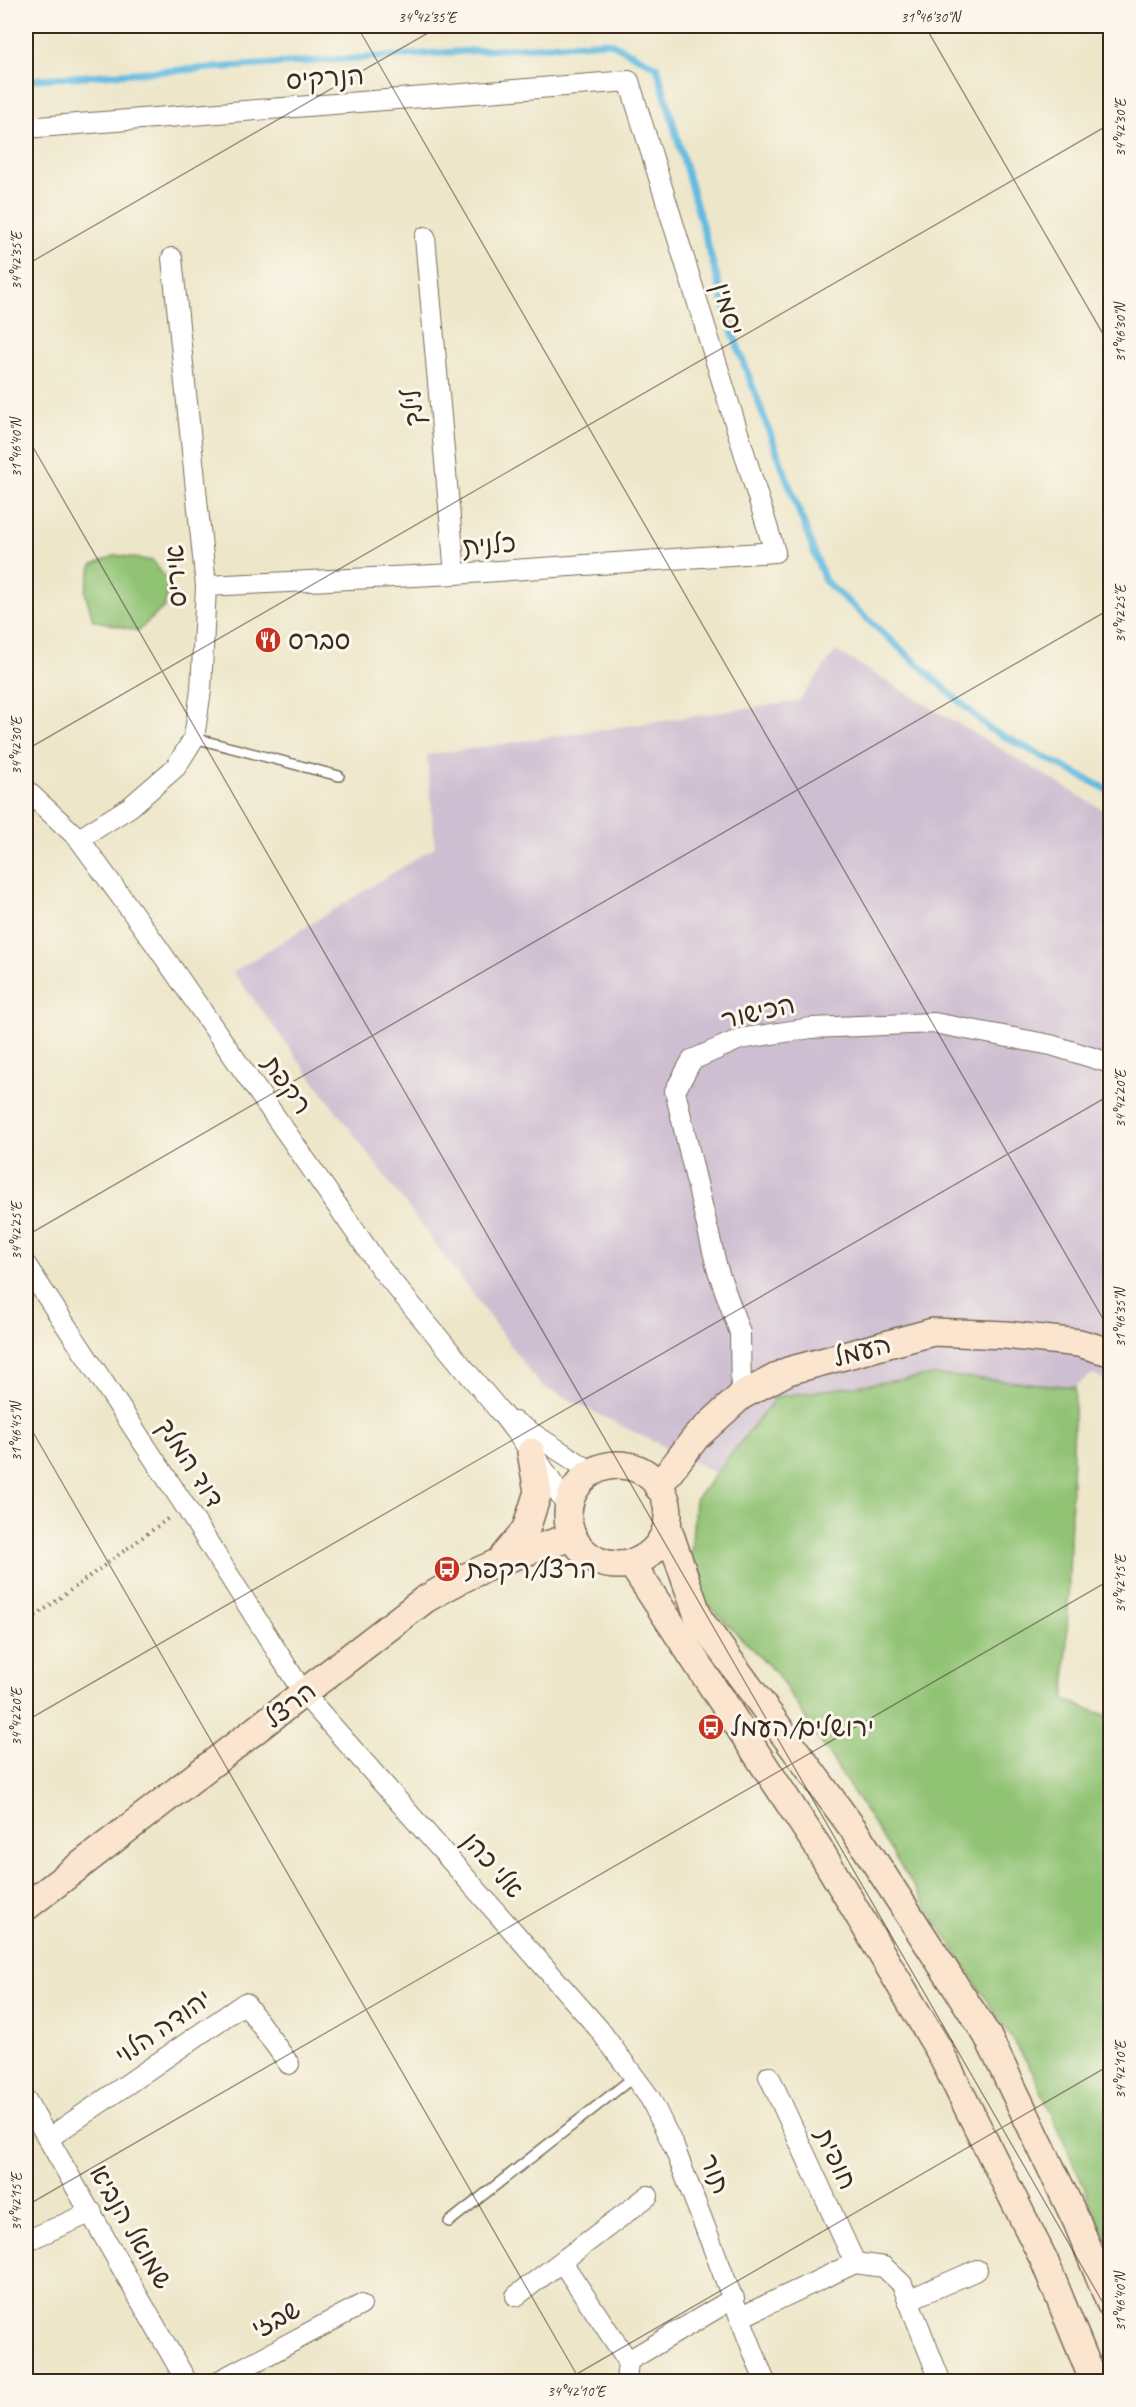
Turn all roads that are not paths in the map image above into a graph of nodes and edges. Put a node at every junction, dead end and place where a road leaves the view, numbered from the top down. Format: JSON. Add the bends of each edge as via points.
{"nodes":[{"id":1,"x":629,"y":81,"type":"joint"},
{"id":2,"x":26,"y":128,"type":"edge"},
{"id":3,"x":425,"y":237,"type":"dead end"},
{"id":4,"x":172,"y":258,"type":"dead end"},
{"id":5,"x":775,"y":552,"type":"joint"},
{"id":6,"x":455,"y":574,"type":"junction"},
{"id":7,"x":206,"y":586,"type":"junction"},
{"id":8,"x":194,"y":738,"type":"junction"},
{"id":9,"x":339,"y":776,"type":"dead end"},
{"id":10,"x":26,"y":790,"type":"edge"},
{"id":11,"x":79,"y":839,"type":"junction"},
{"id":12,"x":1110,"y":1064,"type":"edge"},
{"id":13,"x":26,"y":1265,"type":"edge"},
{"id":14,"x":1110,"y":1352,"type":"edge"},
{"id":15,"x":741,"y":1396,"type":"junction"},
{"id":16,"x":502,"y":1414,"type":"junction"},
{"id":17,"x":531,"y":1452,"type":"junction"},
{"id":18,"x":592,"y":1472,"type":"junction"},
{"id":19,"x":658,"y":1486,"type":"junction"},
{"id":20,"x":568,"y":1508,"type":"junction"},
{"id":21,"x":666,"y":1526,"type":"junction"},
{"id":22,"x":573,"y":1537,"type":"junction"},
{"id":23,"x":500,"y":1560,"type":"junction"},
{"id":24,"x":631,"y":1563,"type":"junction"},
{"id":25,"x":304,"y":1694,"type":"junction"},
{"id":26,"x":26,"y":1907,"type":"edge"},
{"id":27,"x":289,"y":2064,"type":"dead end"},
{"id":28,"x":635,"y":2076,"type":"junction"},
{"id":29,"x":769,"y":2076,"type":"dead end"},
{"id":30,"x":26,"y":2100,"type":"edge"},
{"id":31,"x":49,"y":2138,"type":"junction"},
{"id":32,"x":648,"y":2196,"type":"dead end"},
{"id":33,"x":92,"y":2212,"type":"junction"},
{"id":34,"x":449,"y":2222,"type":"dead end"},
{"id":35,"x":26,"y":2241,"type":"edge"},
{"id":36,"x":562,"y":2262,"type":"junction"},
{"id":37,"x":855,"y":2263,"type":"junction"},
{"id":38,"x":977,"y":2271,"type":"dead end"},
{"id":39,"x":516,"y":2296,"type":"dead end"},
{"id":40,"x":734,"y":2298,"type":"junction"},
{"id":41,"x":908,"y":2300,"type":"junction"},
{"id":42,"x":1110,"y":2303,"type":"edge"},
{"id":43,"x":361,"y":2305,"type":"dead end"},
{"id":44,"x":741,"y":2317,"type":"junction"},
{"id":45,"x":628,"y":2361,"type":"junction"},
{"id":46,"x":187,"y":2382,"type":"edge"},
{"id":47,"x":217,"y":2382,"type":"edge"},
{"id":48,"x":626,"y":2382,"type":"edge"},
{"id":49,"x":765,"y":2382,"type":"edge"},
{"id":50,"x":937,"y":2382,"type":"edge"},
{"id":51,"x":1094,"y":2382,"type":"edge"}],
"edges":[{"from":1,"to":2,"type":"street","name":"הנרקיס"},
{"from":1,"to":5,"type":"street","name":"יסמין"},
{"from":3,"to":6,"type":"street","name":"לילך"},
{"from":4,"to":7,"type":"street","name":"איריס"},
{"from":5,"to":6,"type":"street","name":"כלנית"},
{"from":6,"to":7,"type":"street","name":"כלנית"},
{"from":7,"to":8,"type":"street","name":"איריס","via":[[201,690]]},
{"from":8,"to":9,"type":"lane"},
{"from":8,"to":11,"type":"street","name":"איריס","via":[[176,767],[130,807]]},
{"from":10,"to":11,"type":"street","name":"רקפת"},
{"from":11,"to":16,"type":"street","name":"רקפת","via":[[382,1270]]},
{"from":12,"to":15,"type":"street","name":"הכישור","via":[[1051,1045],[934,1023],[801,1029],[740,1039],[692,1060],[675,1091],[717,1268],[740,1333]]},
{"from":13,"to":25,"type":"street","name":"דוד המלך","via":[[186,1506]]},
{"from":14,"to":15,"type":"street","name":"העמל","via":[[1079,1343],[933,1332],[788,1371]]},
{"from":15,"to":19,"type":"street","name":"העמל","via":[[696,1437]]},
{"from":16,"to":17,"type":"street","name":"רקפת"},
{"from":16,"to":18,"type":"street","name":"רקפת"},
{"from":17,"to":20,"type":"street","name":"רקפת"},
{"from":17,"to":23,"type":"street","via":[[538,1492],[526,1529]]},
{"from":18,"to":19,"type":"street","via":[[606,1467],[628,1467],[648,1476]]},
{"from":18,"to":20,"type":"street","via":[[581,1481]]},
{"from":19,"to":21,"type":"street","via":[[666,1505]]},
{"from":20,"to":22,"type":"street"},
{"from":21,"to":24,"type":"street","via":[[654,1550]]},
{"from":21,"to":42,"type":"street","via":[[699,1619],[854,1830],[987,2035],[1077,2222]]},
{"from":22,"to":23,"type":"street","name":"הרצל"},
{"from":22,"to":24,"type":"street","via":[[597,1561]]},
{"from":23,"to":25,"type":"street","name":"הרצל","via":[[424,1600]]},
{"from":24,"to":51,"type":"street","via":[[818,1847],[939,2050],[1044,2260]]},
{"from":25,"to":26,"type":"street","name":"הרצל"},
{"from":25,"to":28,"type":"street","name":"אלי כהן","via":[[577,2003]]},
{"from":27,"to":31,"type":"street","name":"יהודה הלוי","via":[[245,2003]]},
{"from":28,"to":34,"type":"lane"},
{"from":28,"to":40,"type":"street","name":"תור","via":[[674,2147]]},
{"from":29,"to":37,"type":"street","name":"חופית"},
{"from":30,"to":31,"type":"street","name":"שמואל הנביא"},
{"from":31,"to":33,"type":"street","name":"שמואל הנביא"},
{"from":32,"to":36,"type":"street"},
{"from":33,"to":35,"type":"street"},
{"from":33,"to":46,"type":"street","name":"שמואל הנביא"},
{"from":36,"to":39,"type":"street"},
{"from":36,"to":45,"type":"street"},
{"from":37,"to":41,"type":"street","via":[[884,2267],[902,2284]]},
{"from":37,"to":44,"type":"street"},
{"from":38,"to":41,"type":"street"},
{"from":40,"to":44,"type":"street","name":"תור"},
{"from":40,"to":45,"type":"street"},
{"from":41,"to":50,"type":"street","via":[[940,2380]]},
{"from":43,"to":47,"type":"street","name":"שבזי"},
{"from":44,"to":49,"type":"street","name":"תור"},
{"from":45,"to":48,"type":"street"}]}
